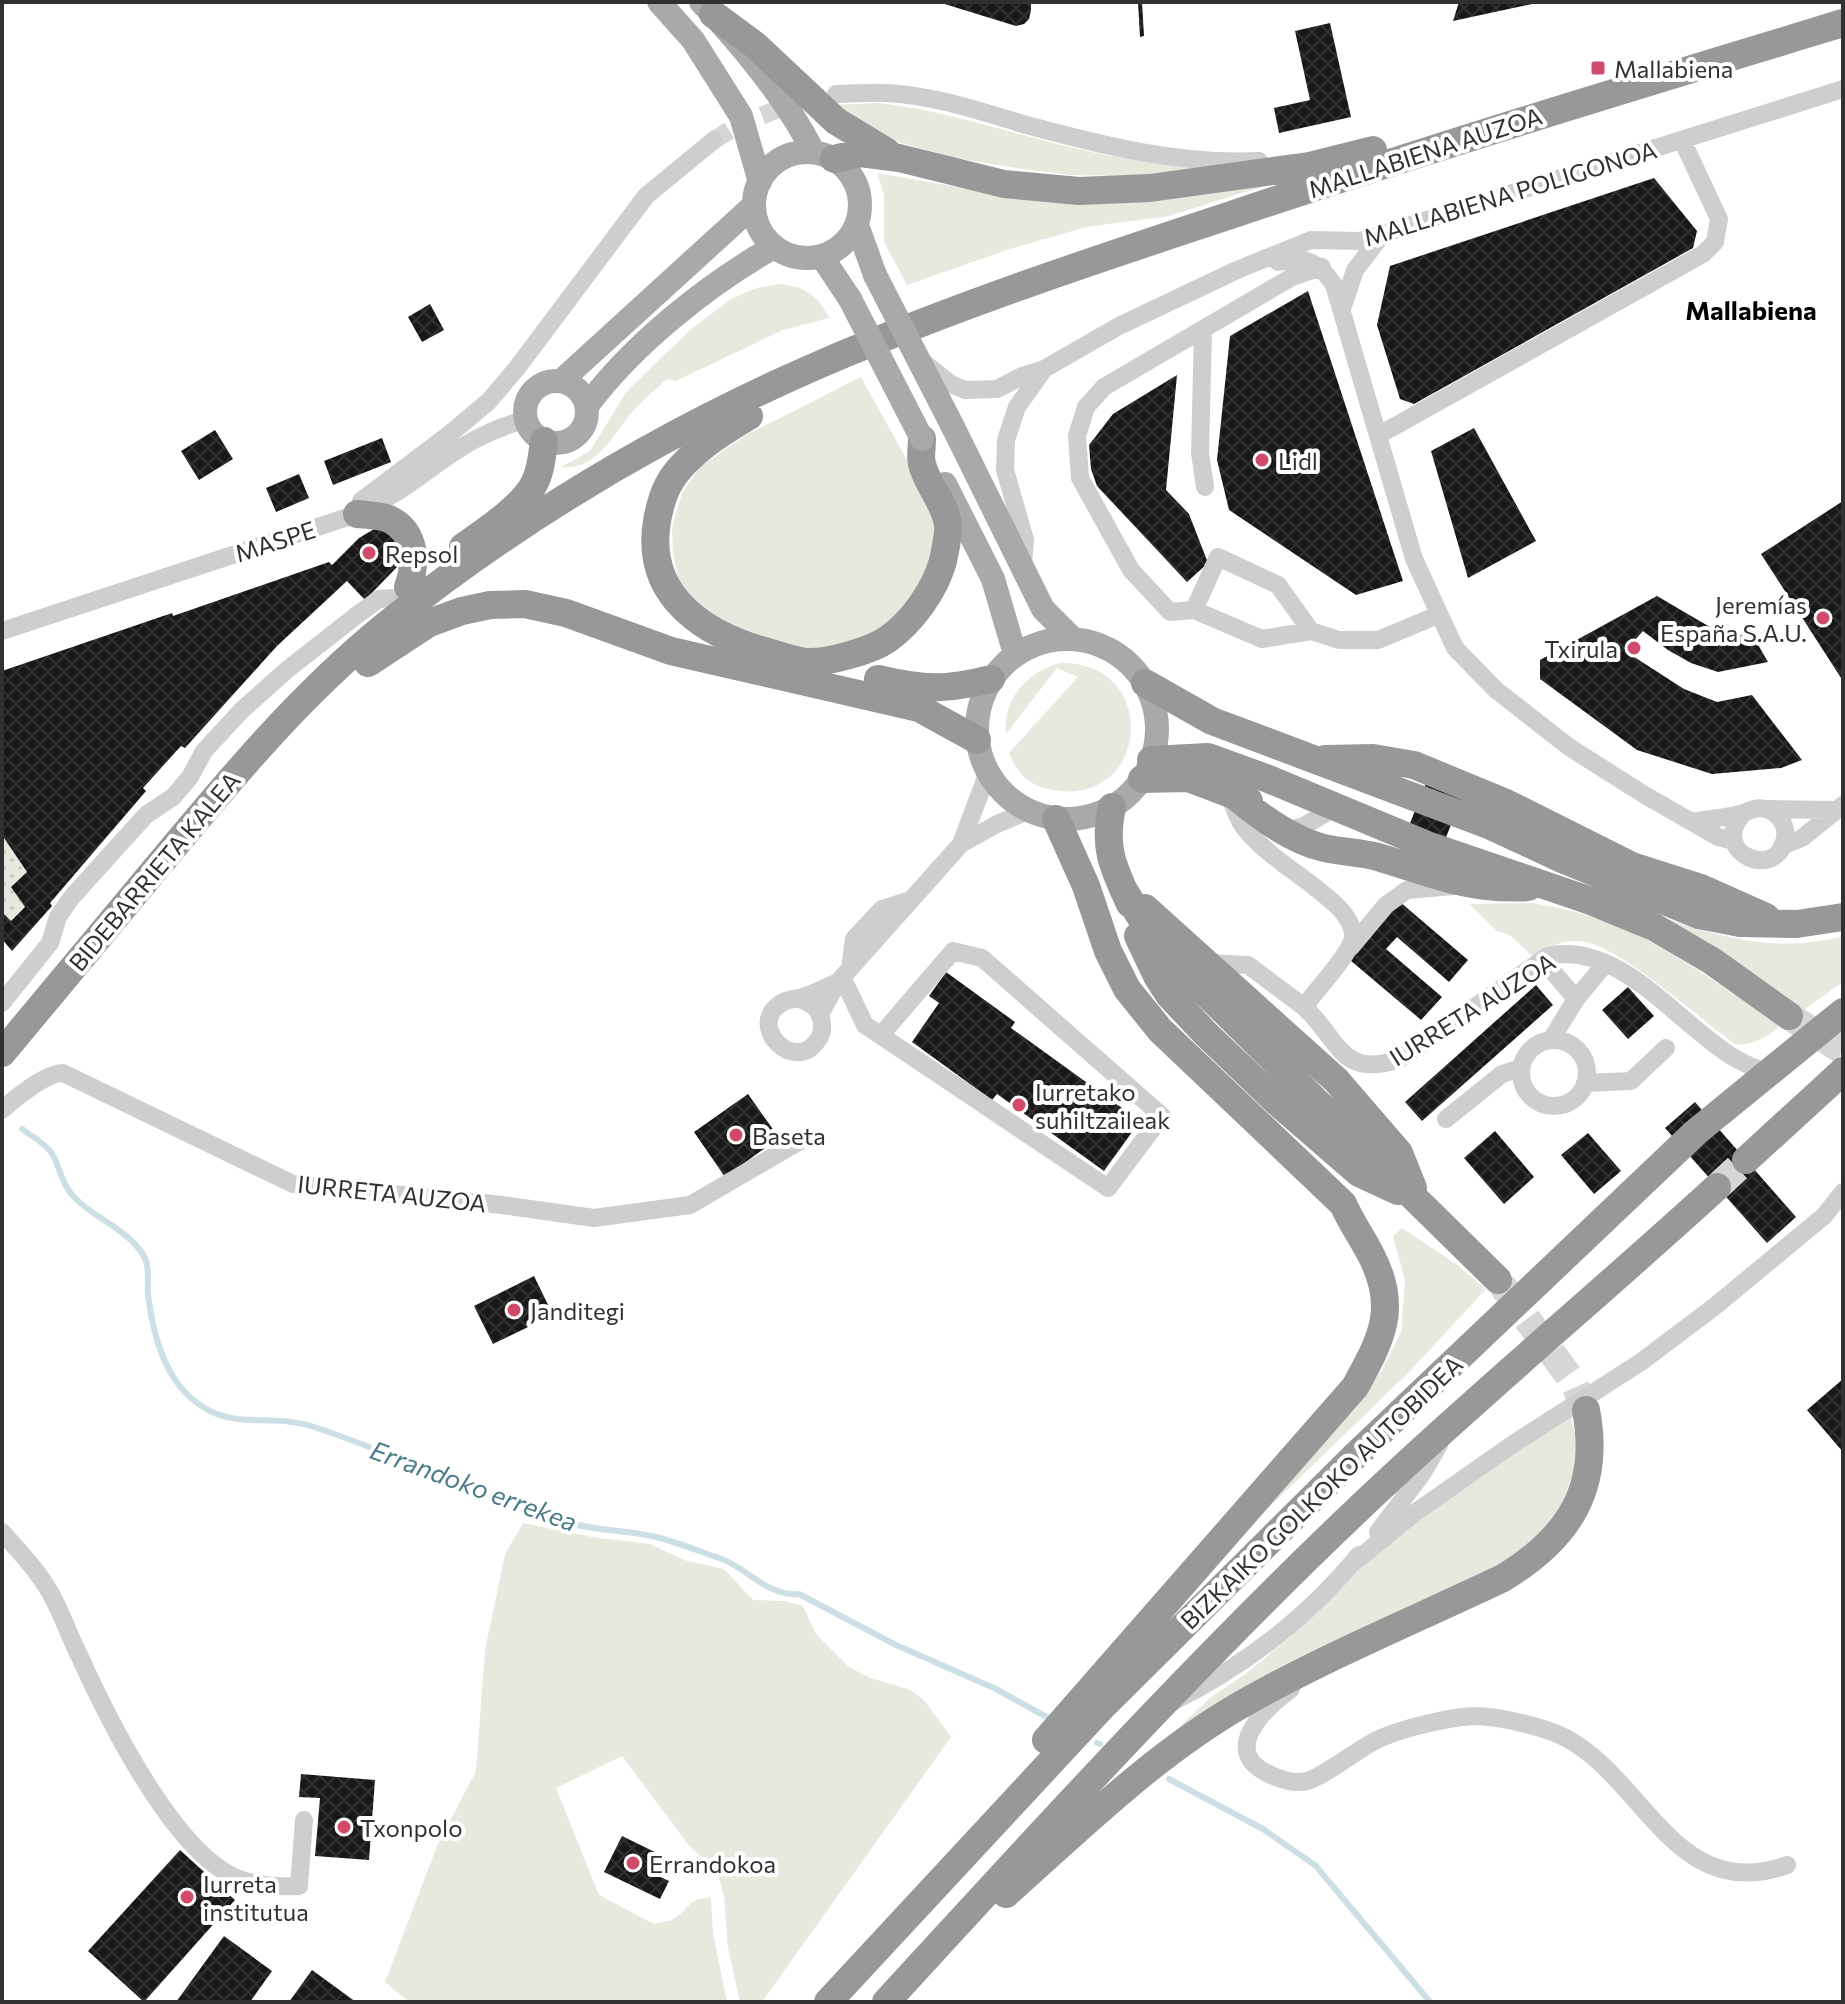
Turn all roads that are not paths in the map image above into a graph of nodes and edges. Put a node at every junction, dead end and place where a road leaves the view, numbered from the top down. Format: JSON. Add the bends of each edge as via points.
{"nodes":[{"id":1,"x":659,"y":2,"type":"edge"},
{"id":2,"x":707,"y":8,"type":"edge"},
{"id":3,"x":1843,"y":23,"type":"edge"},
{"id":4,"x":1634,"y":86,"type":"junction"},
{"id":5,"x":1843,"y":89,"type":"edge"},
{"id":6,"x":836,"y":94,"type":"dead end"},
{"id":7,"x":714,"y":140,"type":"tunnel mouth"},
{"id":8,"x":1682,"y":140,"type":"junction"},
{"id":9,"x":1362,"y":153,"type":"junction"},
{"id":10,"x":824,"y":155,"type":"junction"},
{"id":11,"x":899,"y":158,"type":"junction"},
{"id":12,"x":757,"y":194,"type":"junction"},
{"id":13,"x":857,"y":225,"type":"junction"},
{"id":14,"x":1382,"y":235,"type":"junction"},
{"id":15,"x":774,"y":247,"type":"junction"},
{"id":16,"x":822,"y":257,"type":"junction"},
{"id":17,"x":1322,"y":267,"type":"junction"},
{"id":18,"x":1237,"y":270,"type":"junction"},
{"id":19,"x":1010,"y":289,"type":"junction"},
{"id":20,"x":1342,"y":309,"type":"junction"},
{"id":21,"x":1203,"y":329,"type":"junction"},
{"id":22,"x":921,"y":360,"type":"junction"},
{"id":23,"x":1044,"y":369,"type":"junction"},
{"id":24,"x":561,"y":381,"type":"junction"},
{"id":25,"x":587,"y":406,"type":"junction"},
{"id":26,"x":525,"y":420,"type":"junction"},
{"id":27,"x":1379,"y":435,"type":"junction"},
{"id":28,"x":922,"y":439,"type":"junction"},
{"id":29,"x":544,"y":441,"type":"junction"},
{"id":30,"x":1205,"y":487,"type":"dead end"},
{"id":31,"x":344,"y":518,"type":"junction"},
{"id":32,"x":1023,"y":564,"type":"junction"},
{"id":33,"x":400,"y":592,"type":"junction"},
{"id":34,"x":1194,"y":610,"type":"junction"},
{"id":35,"x":1438,"y":615,"type":"junction"},
{"id":36,"x":1311,"y":631,"type":"junction"},
{"id":37,"x":5,"y":632,"type":"edge"},
{"id":38,"x":1072,"y":638,"type":"junction"},
{"id":39,"x":1015,"y":654,"type":"junction"},
{"id":40,"x":805,"y":662,"type":"junction"},
{"id":41,"x":991,"y":679,"type":"junction"},
{"id":42,"x":1145,"y":683,"type":"junction"},
{"id":43,"x":311,"y":693,"type":"junction"},
{"id":44,"x":977,"y":740,"type":"junction"},
{"id":45,"x":1309,"y":759,"type":"junction"},
{"id":46,"x":1147,"y":769,"type":"junction"},
{"id":47,"x":988,"y":772,"type":"junction"},
{"id":48,"x":1232,"y":794,"type":"junction"},
{"id":49,"x":1112,"y":807,"type":"junction"},
{"id":50,"x":1839,"y":807,"type":"edge"},
{"id":51,"x":1334,"y":808,"type":"junction"},
{"id":52,"x":1768,"y":809,"type":"junction"},
{"id":53,"x":1028,"y":811,"type":"junction"},
{"id":54,"x":201,"y":814,"type":"junction"},
{"id":55,"x":1742,"y":815,"type":"junction"},
{"id":56,"x":1056,"y":819,"type":"junction"},
{"id":57,"x":1693,"y":822,"type":"junction"},
{"id":58,"x":1296,"y":829,"type":"junction"},
{"id":59,"x":1734,"y":841,"type":"junction"},
{"id":60,"x":961,"y":844,"type":"junction"},
{"id":61,"x":1782,"y":846,"type":"junction"},
{"id":62,"x":1570,"y":853,"type":"junction"},
{"id":63,"x":1621,"y":855,"type":"junction"},
{"id":64,"x":1468,"y":885,"type":"junction"},
{"id":65,"x":1545,"y":886,"type":"junction"},
{"id":66,"x":1123,"y":889,"type":"junction"},
{"id":67,"x":1340,"y":908,"type":"junction"},
{"id":68,"x":1381,"y":911,"type":"junction"},
{"id":69,"x":1843,"y":917,"type":"edge"},
{"id":70,"x":1782,"y":924,"type":"junction"},
{"id":71,"x":1349,"y":949,"type":"junction"},
{"id":72,"x":1543,"y":960,"type":"junction"},
{"id":73,"x":1207,"y":963,"type":"junction"},
{"id":74,"x":1605,"y":964,"type":"junction"},
{"id":75,"x":843,"y":975,"type":"junction"},
{"id":76,"x":799,"y":999,"type":"junction"},
{"id":77,"x":1576,"y":999,"type":"junction"},
{"id":78,"x":2,"y":1003,"type":"edge"},
{"id":79,"x":1304,"y":1007,"type":"junction"},
{"id":80,"x":1843,"y":1012,"type":"edge"},
{"id":81,"x":820,"y":1014,"type":"junction"},
{"id":82,"x":1789,"y":1016,"type":"tunnel mouth"},
{"id":83,"x":881,"y":1035,"type":"junction"},
{"id":84,"x":1551,"y":1040,"type":"junction"},
{"id":85,"x":1666,"y":1048,"type":"dead end"},
{"id":86,"x":2,"y":1053,"type":"edge"},
{"id":87,"x":1521,"y":1068,"type":"junction"},
{"id":88,"x":1843,"y":1071,"type":"edge"},
{"id":89,"x":1767,"y":1073,"type":"junction"},
{"id":90,"x":1585,"y":1083,"type":"junction"},
{"id":91,"x":2,"y":1110,"type":"edge"},
{"id":92,"x":1446,"y":1119,"type":"dead end"},
{"id":93,"x":800,"y":1141,"type":"dead end"},
{"id":94,"x":1746,"y":1160,"type":"tunnel mouth"},
{"id":95,"x":1717,"y":1187,"type":"tunnel mouth"},
{"id":96,"x":1843,"y":1192,"type":"edge"},
{"id":97,"x":1417,"y":1200,"type":"junction"},
{"id":98,"x":1498,"y":1280,"type":"tunnel mouth"},
{"id":99,"x":1586,"y":1410,"type":"tunnel mouth"},
{"id":100,"x":1450,"y":1425,"type":"junction"},
{"id":101,"x":2,"y":1532,"type":"edge"},
{"id":102,"x":1352,"y":1564,"type":"junction"},
{"id":103,"x":1329,"y":1660,"type":"junction"},
{"id":104,"x":1157,"y":1710,"type":"junction"},
{"id":105,"x":304,"y":1820,"type":"dead end"},
{"id":106,"x":1787,"y":1865,"type":"dead end"},
{"id":107,"x":949,"y":1933,"type":"junction"},
{"id":108,"x":886,"y":1938,"type":"junction"},
{"id":109,"x":828,"y":2002,"type":"edge"},
{"id":110,"x":886,"y":2002,"type":"edge"}],
"edges":[{"from":1,"to":12,"type":"main road","via":[[693,40],[741,116]]},
{"from":2,"to":10,"type":"main road"},
{"from":2,"to":11,"type":"highway","via":[[836,121]]},
{"from":3,"to":4,"type":"highway","name":"MALLABIENA AUZOA"},
{"from":4,"to":9,"type":"highway"},
{"from":4,"to":19,"type":"highway","name":"MALLABIENA AUZOA"},
{"from":5,"to":8,"type":"street","name":"MALLABIENA POLIGONOA"},
{"from":6,"to":9,"type":"street","via":[[887,93],[947,102],[1150,155],[1229,162]]},
{"from":7,"to":31,"type":"street","via":[[646,196],[489,401]]},
{"from":8,"to":14,"type":"street","name":"MALLABIENA POLIGONOA"},
{"from":8,"to":27,"type":"street","name":"MALLABIENA POLIGONOA","via":[[1719,219],[1715,242],[1703,254]]},
{"from":9,"to":11,"type":"highway","via":[[1309,166],[1150,188],[1079,191],[1004,184]]},
{"from":10,"to":11,"type":"highway"},
{"from":10,"to":12,"type":"main road","via":[[782,158],[769,168]]},
{"from":10,"to":13,"type":"main road","via":[[846,168],[855,181],[861,211]]},
{"from":12,"to":15,"type":"main road","via":[[756,221]]},
{"from":12,"to":24,"type":"main road"},
{"from":13,"to":16,"type":"main road","via":[[837,250]]},
{"from":13,"to":22,"type":"main road","bridge":true,"via":[[875,275]]},
{"from":14,"to":18,"type":"street","name":"MALLABIENA POLIGONOA","via":[[1360,241],[1311,240]]},
{"from":14,"to":20,"type":"street","via":[[1355,270]]},
{"from":15,"to":16,"type":"main road","via":[[797,257]]},
{"from":15,"to":25,"type":"main road","via":[[718,281],[662,328]]},
{"from":16,"to":28,"type":"main road","bridge":true,"via":[[850,299]]},
{"from":17,"to":18,"type":"street","via":[[1300,258]]},
{"from":17,"to":20,"type":"street"},
{"from":17,"to":21,"type":"street","via":[[1292,277]]},
{"from":18,"to":23,"type":"street","via":[[1119,326]]},
{"from":19,"to":40,"type":"highway","via":[[940,331],[749,416],[704,444],[662,495],[657,560],[669,590],[694,619],[718,635]]},
{"from":19,"to":43,"type":"highway","via":[[822,364],[679,433],[460,569]]},
{"from":20,"to":27,"type":"street"},
{"from":21,"to":30,"type":"street","via":[[1200,453]]},
{"from":21,"to":34,"type":"street","via":[[1104,387],[1086,407],[1077,436],[1080,478],[1131,570],[1170,612]]},
{"from":22,"to":23,"type":"street","via":[[965,390],[997,389]]},
{"from":22,"to":32,"type":"main road","bridge":true},
{"from":23,"to":32,"type":"street","via":[[1017,407],[1006,440],[1005,470],[1025,540]]},
{"from":24,"to":25,"type":"main road","via":[[578,389]]},
{"from":24,"to":26,"type":"main road","via":[[544,383],[530,394]]},
{"from":25,"to":29,"type":"main road","via":[[585,425],[572,439]]},
{"from":26,"to":29,"type":"main road"},
{"from":26,"to":31,"type":"street","name":"MASPE","via":[[493,428],[402,489]]},
{"from":27,"to":35,"type":"street","via":[[1414,559]]},
{"from":28,"to":39,"type":"main road","via":[[993,579]]},
{"from":28,"to":40,"type":"highway","via":[[921,463],[949,527],[929,592],[886,641],[831,660]]},
{"from":29,"to":33,"type":"highway","via":[[540,470],[521,501]]},
{"from":31,"to":33,"type":"highway","via":[[388,519],[410,541],[414,559]]},
{"from":31,"to":37,"type":"street","name":"MASPE"},
{"from":32,"to":38,"type":"main road","via":[[1043,609]]},
{"from":33,"to":43,"type":"highway","via":[[328,658]]},
{"from":33,"to":78,"type":"street","name":"BIDEBARRIETA KALEA","via":[[357,615],[242,710],[204,751],[173,797],[146,815],[71,898],[50,943]]},
{"from":34,"to":36,"type":"street","via":[[1262,639]]},
{"from":34,"to":36,"type":"street","via":[[1218,557],[1278,585]]},
{"from":35,"to":36,"type":"street","via":[[1378,640],[1339,640]]},
{"from":35,"to":57,"type":"street","via":[[1455,648],[1496,690],[1569,747]]},
{"from":38,"to":39,"type":"main road","via":[[1042,642]]},
{"from":38,"to":42,"type":"main road","via":[[1114,652]]},
{"from":39,"to":41,"type":"main road"},
{"from":40,"to":41,"type":"highway","via":[[910,687],[952,688]]},
{"from":41,"to":44,"type":"main road","via":[[977,719]]},
{"from":42,"to":45,"type":"highway","via":[[1212,721]]},
{"from":42,"to":46,"type":"main road","via":[[1155,708],[1157,734]]},
{"from":43,"to":54,"type":"highway","name":"BIDEBARRIETA KALEA"},
{"from":44,"to":47,"type":"main road"},
{"from":44,"to":54,"type":"highway","via":[[919,708],[671,651],[566,613],[525,604],[490,605],[429,623],[390,646]]},
{"from":45,"to":62,"type":"highway"},
{"from":45,"to":62,"type":"highway","via":[[1373,758],[1414,765],[1506,803]]},
{"from":46,"to":48,"type":"highway"},
{"from":46,"to":49,"type":"main road","via":[[1129,795]]},
{"from":46,"to":51,"type":"highway","via":[[1208,757]]},
{"from":47,"to":53,"type":"main road","via":[[1004,794]]},
{"from":47,"to":60,"type":"street"},
{"from":48,"to":58,"type":"highway"},
{"from":48,"to":67,"type":"street","via":[[1245,830]]},
{"from":49,"to":56,"type":"main road","via":[[1094,815]]},
{"from":49,"to":66,"type":"highway","via":[[1109,855]]},
{"from":50,"to":52,"type":"street"},
{"from":50,"to":61,"type":"street","via":[[1802,838]]},
{"from":51,"to":58,"type":"street"},
{"from":51,"to":65,"type":"highway"},
{"from":52,"to":55,"type":"street"},
{"from":52,"to":61,"type":"street","via":[[1785,828]]},
{"from":53,"to":56,"type":"main road"},
{"from":53,"to":60,"type":"street"},
{"from":54,"to":86,"type":"highway","name":"BIDEBARRIETA KALEA"},
{"from":55,"to":57,"type":"street"},
{"from":55,"to":59,"type":"street","via":[[1734,827]]},
{"from":56,"to":108,"type":"highway","via":[[1070,848],[1094,943],[1122,1002],[1170,1058],[1348,1216],[1386,1292],[1384,1324],[1355,1387],[899,1907]]},
{"from":57,"to":59,"type":"street"},
{"from":58,"to":64,"type":"highway","via":[[1347,851]]},
{"from":59,"to":61,"type":"street","via":[[1744,856],[1761,861]]},
{"from":60,"to":75,"type":"street","via":[[910,900],[882,909],[854,939]]},
{"from":62,"to":63,"type":"highway"},
{"from":62,"to":63,"type":"street"},
{"from":62,"to":70,"type":"highway","via":[[1699,915]]},
{"from":63,"to":70,"type":"highway","via":[[1632,866],[1701,888]]},
{"from":64,"to":65,"type":"highway"},
{"from":64,"to":68,"type":"street","via":[[1407,890]]},
{"from":65,"to":82,"type":"highway","via":[[1654,927]]},
{"from":66,"to":73,"type":"highway"},
{"from":66,"to":97,"type":"highway","via":[[1160,948]]},
{"from":67,"to":68,"type":"street","via":[[1353,916]]},
{"from":67,"to":71,"type":"street","via":[[1353,936]]},
{"from":68,"to":71,"type":"street"},
{"from":69,"to":70,"type":"highway"},
{"from":71,"to":79,"type":"street"},
{"from":72,"to":74,"type":"street","name":"IURRETA AUZOA","via":[[1563,953]]},
{"from":72,"to":77,"type":"street"},
{"from":72,"to":79,"type":"street","name":"IURRETA AUZOA","via":[[1423,1046],[1378,1067],[1349,1059]]},
{"from":73,"to":79,"type":"street","name":"IURRETA AUZOA","via":[[1248,965]]},
{"from":73,"to":97,"type":"highway","via":[[1336,1080],[1399,1153]]},
{"from":74,"to":77,"type":"street"},
{"from":74,"to":89,"type":"street","name":"IURRETA AUZOA","via":[[1640,984],[1730,1056]]},
{"from":75,"to":76,"type":"street"},
{"from":75,"to":81,"type":"street"},
{"from":75,"to":83,"type":"street","via":[[865,1025]]},
{"from":76,"to":81,"type":"street"},
{"from":76,"to":81,"type":"street","via":[[782,1002],[770,1015],[770,1033],[780,1048],[797,1052],[813,1046],[822,1031]]},
{"from":77,"to":84,"type":"street"},
{"from":80,"to":89,"type":"highway","name":"BIZKAIKO GOLKOKO AUTOBIDEA"},
{"from":83,"to":83,"type":"street","via":[[1108,1188],[1162,1116],[982,958],[953,951]]},
{"from":84,"to":87,"type":"street","via":[[1531,1049]]},
{"from":84,"to":90,"type":"street","via":[[1579,1052],[1587,1072]]},
{"from":85,"to":90,"type":"street","via":[[1631,1081]]},
{"from":87,"to":90,"type":"street","via":[[1525,1089],[1541,1103],[1562,1105]]},
{"from":87,"to":92,"type":"street","via":[[1502,1074]]},
{"from":88,"to":94,"type":"highway"},
{"from":89,"to":108,"type":"highway","name":"BIZKAIKO GOLKOKO AUTOBIDEA","via":[[1696,1132],[1355,1456],[1102,1707]]},
{"from":91,"to":93,"type":"street","name":"IURRETA AUZOA","via":[[26,1088],[63,1073],[293,1184],[594,1218],[690,1205]]},
{"from":95,"to":100,"type":"highway","name":"BIZKAIKO GOLKOKO AUTOBIDEA"},
{"from":96,"to":102,"type":"street","via":[[1824,1216],[1714,1307],[1413,1514]]},
{"from":97,"to":98,"type":"highway"},
{"from":99,"to":103,"type":"highway","via":[[1591,1440],[1588,1473],[1575,1509],[1534,1559]]},
{"from":100,"to":102,"type":"street","via":[[1422,1474]]},
{"from":100,"to":104,"type":"highway","name":"BIZKAIKO GOLKOKO AUTOBIDEA"},
{"from":101,"to":105,"type":"street","via":[[37,1571],[144,1778],[195,1847],[239,1879],[276,1888],[299,1886]]},
{"from":102,"to":104,"type":"street","via":[[1270,1644],[1213,1682]]},
{"from":103,"to":106,"type":"street","via":[[1257,1719],[1246,1740],[1249,1756],[1261,1771],[1285,1781],[1307,1781],[1406,1728],[1476,1716],[1564,1737],[1614,1775],[1672,1841],[1700,1863],[1743,1871]]},
{"from":103,"to":107,"type":"highway","via":[[1242,1704],[1182,1745],[1002,1897]]},
{"from":104,"to":107,"type":"highway","name":"BIZKAIKO GOLKOKO AUTOBIDEA"},
{"from":107,"to":110,"type":"highway","name":"BIZKAIKO GOLKOKO AUTOBIDEA"},
{"from":108,"to":109,"type":"highway","name":"BIZKAIKO GOLKOKO AUTOBIDEA"}]}
